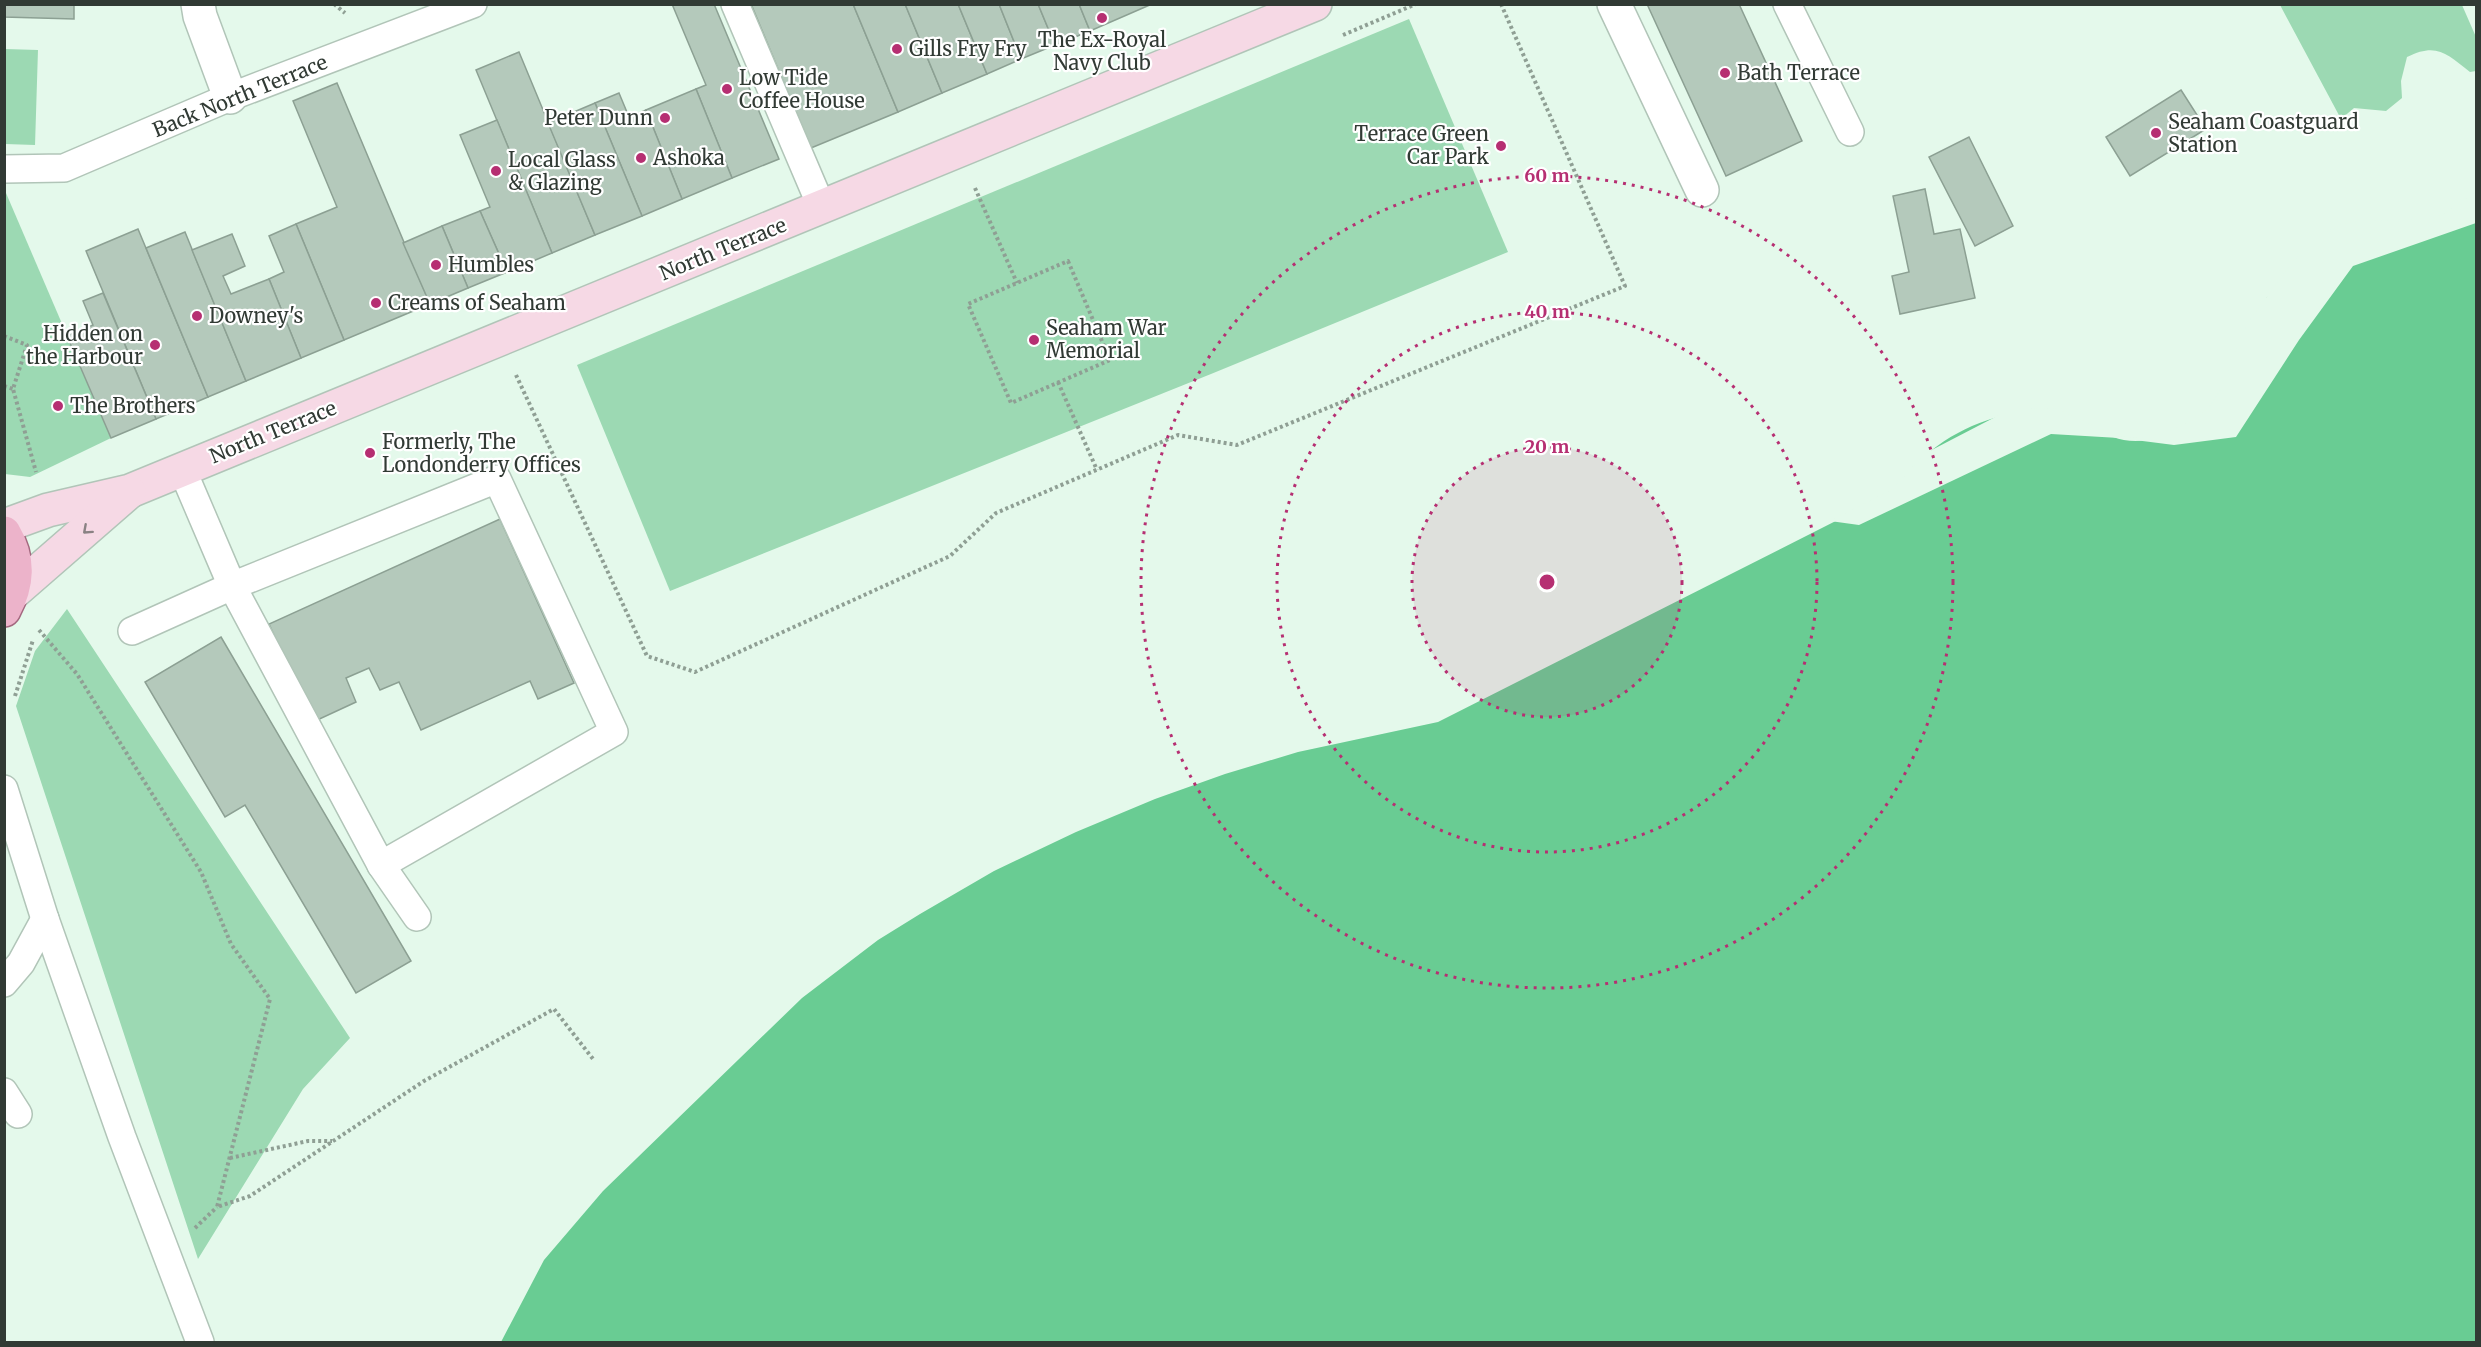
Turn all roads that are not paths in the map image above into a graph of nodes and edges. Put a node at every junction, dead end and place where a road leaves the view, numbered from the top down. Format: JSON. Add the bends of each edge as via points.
{"nodes":[{"id":1,"x":198,"y":4,"type":"edge"},
{"id":2,"x":473,"y":4,"type":"edge"},
{"id":3,"x":735,"y":4,"type":"edge"},
{"id":4,"x":1315,"y":4,"type":"edge"},
{"id":5,"x":1614,"y":4,"type":"edge"},
{"id":6,"x":1787,"y":4,"type":"edge"},
{"id":7,"x":230,"y":97,"type":"junction"},
{"id":8,"x":1850,"y":132,"type":"dead end"},
{"id":9,"x":4,"y":169,"type":"edge"},
{"id":10,"x":1702,"y":190,"type":"dead end"},
{"id":11,"x":822,"y":208,"type":"junction"},
{"id":12,"x":182,"y":469,"type":"junction"},
{"id":13,"x":130,"y":491,"type":"junction"},
{"id":14,"x":4,"y":526,"type":"edge"},
{"id":15,"x":4,"y":534,"type":"edge"},
{"id":16,"x":232,"y":586,"type":"junction"},
{"id":17,"x":9,"y":602,"type":"edge"},
{"id":18,"x":132,"y":631,"type":"dead end"},
{"id":19,"x":4,"y":789,"type":"edge"},
{"id":20,"x":381,"y":865,"type":"junction"},
{"id":21,"x":417,"y":917,"type":"dead end"},
{"id":22,"x":45,"y":919,"type":"junction"},
{"id":23,"x":4,"y":983,"type":"edge"},
{"id":24,"x":200,"y":1342,"type":"edge"}],
"edges":[{"from":1,"to":7,"type":"street"},
{"from":2,"to":7,"type":"lane","name":"Back North Terrace"},
{"from":3,"to":11,"type":"lane"},
{"from":4,"to":11,"type":"main road","name":"North Terrace"},
{"from":5,"to":10,"type":"street"},
{"from":6,"to":8,"type":"lane"},
{"from":7,"to":9,"type":"lane","name":"Back North Terrace","via":[[64,168]]},
{"from":11,"to":12,"type":"main road","name":"North Terrace"},
{"from":12,"to":13,"type":"main road","name":"North Terrace"},
{"from":12,"to":16,"type":"lane"},
{"from":13,"to":14,"type":"main road","name":"North Terrace","via":[[48,510]]},
{"from":13,"to":17,"type":"main road","name":"North Terrace","one_way":true},
{"from":15,"to":17,"type":"main road","via":[[13,547],[17,571]]},
{"from":16,"to":18,"type":"lane"},
{"from":16,"to":20,"type":"lane"},
{"from":16,"to":20,"type":"lane","via":[[497,479],[614,732]]},
{"from":19,"to":22,"type":"lane"},
{"from":20,"to":21,"type":"lane"},
{"from":22,"to":23,"type":"lane","via":[[21,963]]},
{"from":22,"to":24,"type":"lane"}]}
